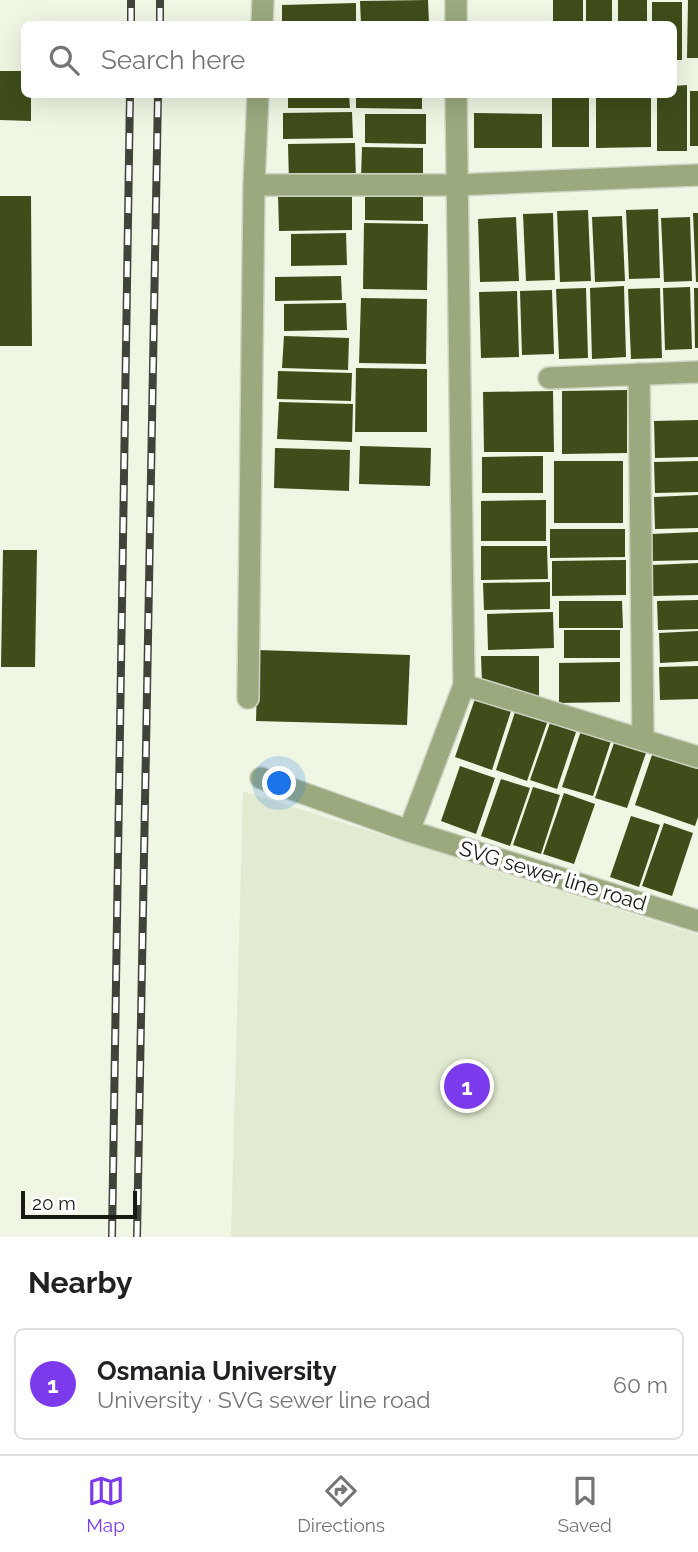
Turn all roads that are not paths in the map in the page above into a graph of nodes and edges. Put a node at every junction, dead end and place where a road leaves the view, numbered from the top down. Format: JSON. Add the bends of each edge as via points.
{"nodes":[{"id":1,"x":263,"y":0,"type":"edge"},
{"id":2,"x":456,"y":0,"type":"edge"},
{"id":3,"x":262,"y":21,"type":"edge"},
{"id":4,"x":456,"y":21,"type":"edge"},
{"id":5,"x":258,"y":98,"type":"edge"},
{"id":6,"x":456,"y":98,"type":"edge"},
{"id":7,"x":698,"y":175,"type":"edge"},
{"id":8,"x":254,"y":185,"type":"junction"},
{"id":9,"x":456,"y":185,"type":"junction"},
{"id":10,"x":698,"y":372,"type":"edge"},
{"id":11,"x":639,"y":374,"type":"junction"},
{"id":12,"x":549,"y":378,"type":"dead end"},
{"id":13,"x":464,"y":685,"type":"junction"},
{"id":14,"x":248,"y":698,"type":"dead end"},
{"id":15,"x":643,"y":740,"type":"junction"},
{"id":16,"x":698,"y":757,"type":"edge"},
{"id":17,"x":261,"y":778,"type":"dead end"},
{"id":18,"x":409,"y":831,"type":"junction"},
{"id":19,"x":698,"y":921,"type":"edge"}],
"edges":[{"from":1,"to":3,"type":"street"},
{"from":2,"to":4,"type":"street"},
{"from":5,"to":8,"type":"street"},
{"from":6,"to":9,"type":"street"},
{"from":7,"to":9,"type":"street"},
{"from":8,"to":9,"type":"street"},
{"from":8,"to":14,"type":"street"},
{"from":9,"to":13,"type":"street"},
{"from":10,"to":11,"type":"street"},
{"from":11,"to":12,"type":"street"},
{"from":11,"to":15,"type":"street"},
{"from":13,"to":15,"type":"street"},
{"from":13,"to":18,"type":"street"},
{"from":15,"to":16,"type":"street"},
{"from":17,"to":18,"type":"street","name":"SVG sewer line road"},
{"from":18,"to":19,"type":"street","name":"SVG sewer line road"}]}
